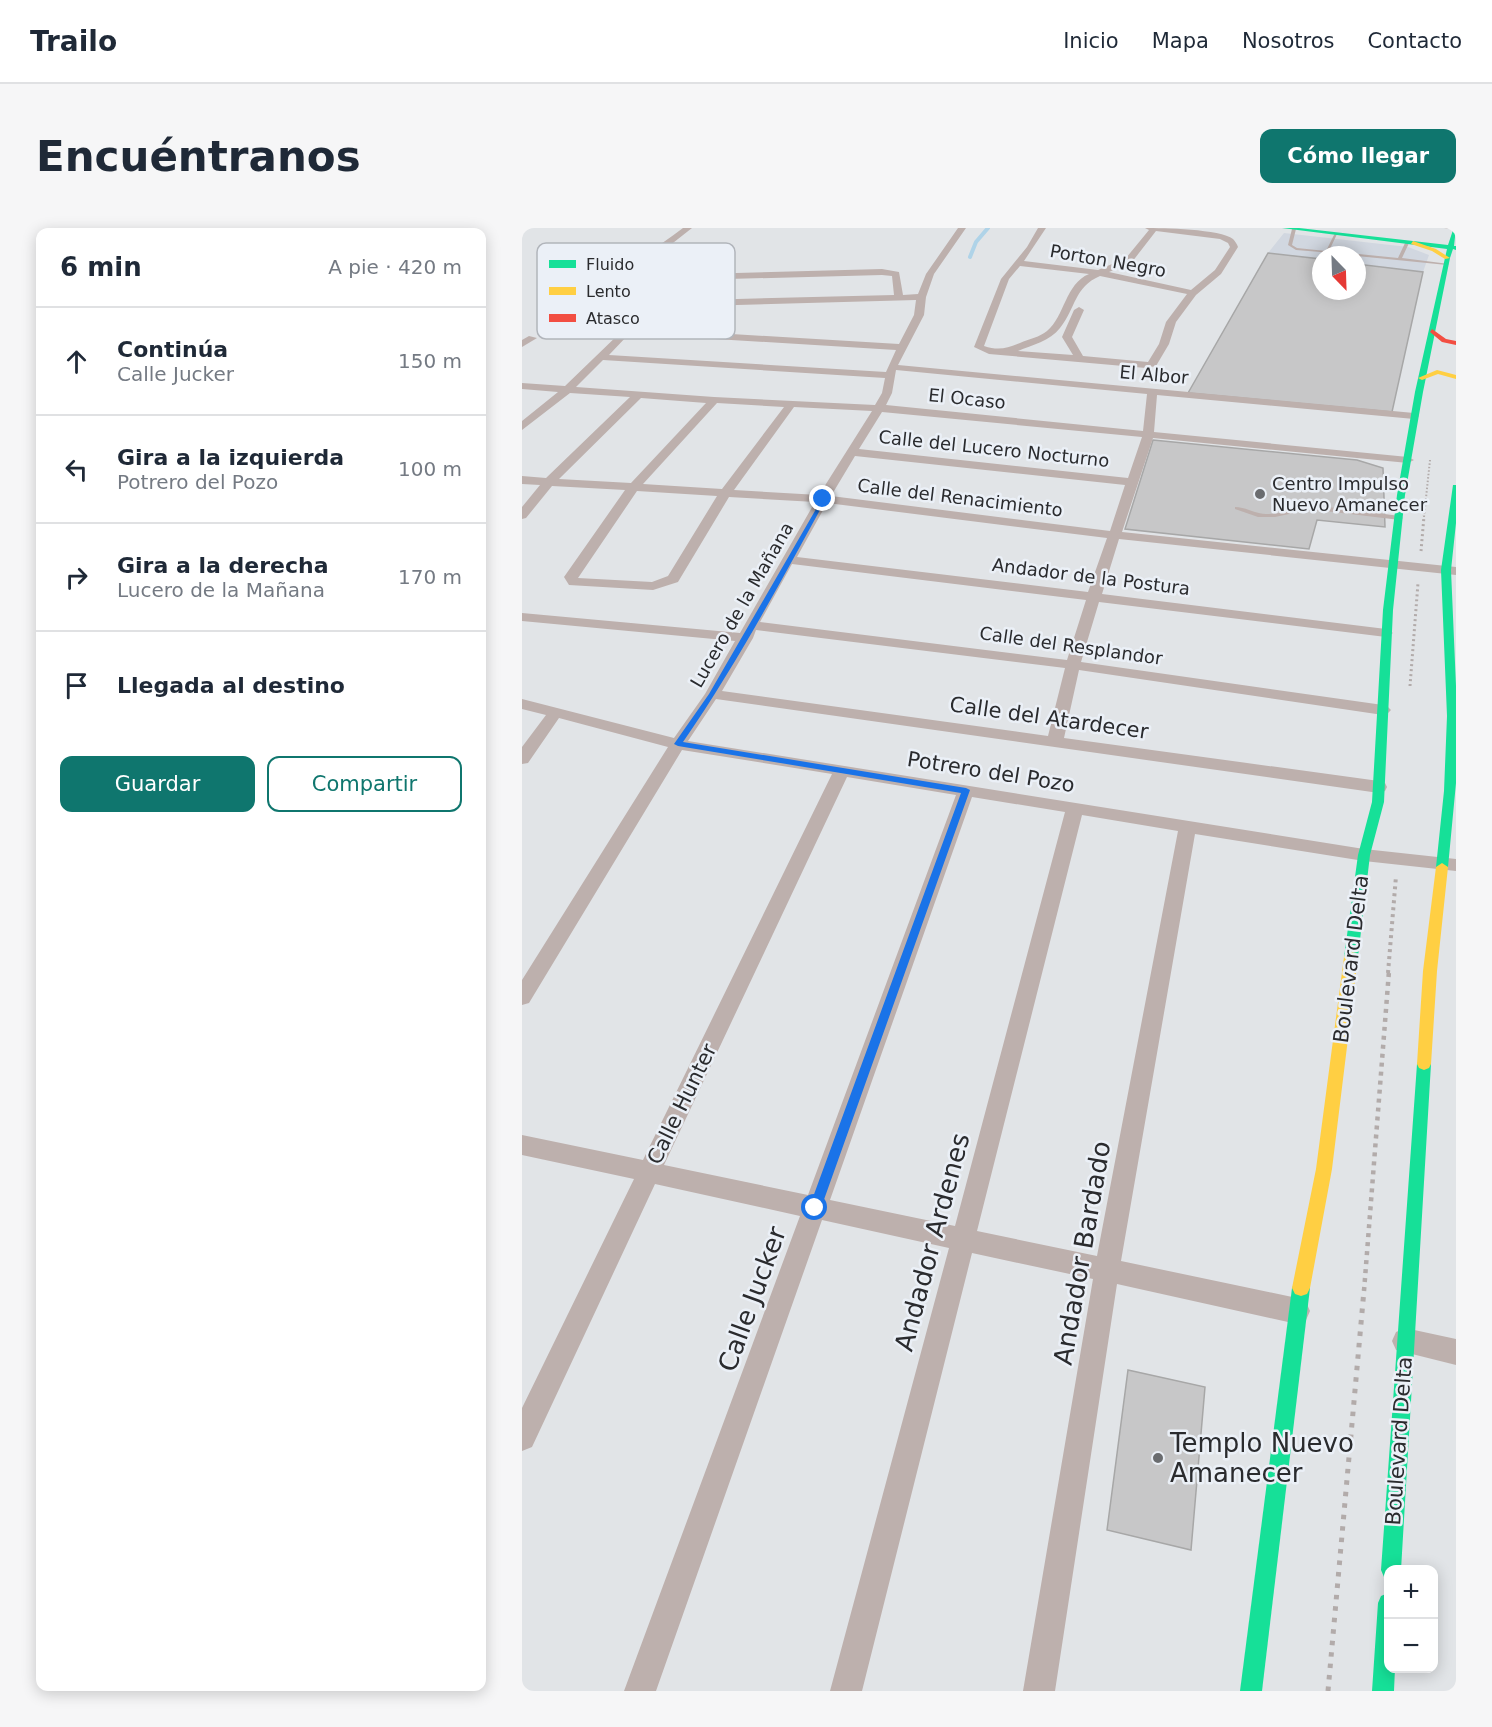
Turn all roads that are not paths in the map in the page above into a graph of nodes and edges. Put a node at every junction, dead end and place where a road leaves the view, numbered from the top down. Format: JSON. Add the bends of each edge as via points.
{"nodes":[{"id":1,"x":688,"y":228,"type":"edge"},
{"id":2,"x":962,"y":228,"type":"edge"},
{"id":3,"x":1042,"y":228,"type":"edge"},
{"id":4,"x":1149,"y":228,"type":"edge"},
{"id":5,"x":1155,"y":228,"type":"edge"},
{"id":6,"x":1446,"y":228,"type":"edge"},
{"id":7,"x":1167,"y":229,"type":"edge"},
{"id":8,"x":1289,"y":229,"type":"edge"},
{"id":9,"x":1339,"y":231,"type":"edge"},
{"id":10,"x":667,"y":243,"type":"edge"},
{"id":11,"x":1410,"y":243,"type":"junction"},
{"id":12,"x":1452,"y":245,"type":"edge"},
{"id":13,"x":1330,"y":246,"type":"edge"},
{"id":14,"x":1151,"y":249,"type":"dead end"},
{"id":15,"x":1312,"y":250,"type":"edge"},
{"id":16,"x":1366,"y":256,"type":"edge"},
{"id":17,"x":1400,"y":259,"type":"junction"},
{"id":18,"x":1140,"y":262,"type":"dead end"},
{"id":19,"x":1017,"y":263,"type":"junction"},
{"id":20,"x":896,"y":274,"type":"junction"},
{"id":21,"x":908,"y":274,"type":"dead end"},
{"id":22,"x":1102,"y":274,"type":"junction"},
{"id":23,"x":735,"y":284,"type":"edge"},
{"id":24,"x":741,"y":284,"type":"junction"},
{"id":25,"x":1193,"y":293,"type":"junction"},
{"id":26,"x":921,"y":297,"type":"junction"},
{"id":27,"x":899,"y":298,"type":"junction"},
{"id":28,"x":737,"y":302,"type":"joint"},
{"id":29,"x":1432,"y":331,"type":"junction"},
{"id":30,"x":735,"y":335,"type":"edge"},
{"id":31,"x":1048,"y":335,"type":"junction"},
{"id":32,"x":1067,"y":337,"type":"junction"},
{"id":33,"x":532,"y":338,"type":"dead end"},
{"id":34,"x":619,"y":339,"type":"edge"},
{"id":35,"x":1456,"y":343,"type":"edge"},
{"id":36,"x":522,"y":344,"type":"edge"},
{"id":37,"x":901,"y":347,"type":"junction"},
{"id":38,"x":1004,"y":353,"type":"junction"},
{"id":39,"x":600,"y":357,"type":"junction"},
{"id":40,"x":1079,"y":358,"type":"junction"},
{"id":41,"x":891,"y":371,"type":"junction"},
{"id":42,"x":1456,"y":377,"type":"edge"},
{"id":43,"x":1422,"y":378,"type":"junction"},
{"id":44,"x":522,"y":386,"type":"edge"},
{"id":45,"x":568,"y":389,"type":"junction"},
{"id":46,"x":1152,"y":392,"type":"junction"},
{"id":47,"x":639,"y":394,"type":"junction"},
{"id":48,"x":714,"y":400,"type":"junction"},
{"id":49,"x":791,"y":404,"type":"junction"},
{"id":50,"x":879,"y":408,"type":"junction"},
{"id":51,"x":1414,"y":416,"type":"junction"},
{"id":52,"x":522,"y":427,"type":"edge"},
{"id":53,"x":1148,"y":435,"type":"junction"},
{"id":54,"x":852,"y":452,"type":"junction"},
{"id":55,"x":1408,"y":460,"type":"junction"},
{"id":56,"x":522,"y":480,"type":"edge"},
{"id":57,"x":549,"y":482,"type":"junction"},
{"id":58,"x":1132,"y":482,"type":"junction"},
{"id":59,"x":1456,"y":487,"type":"edge"},
{"id":60,"x":633,"y":488,"type":"junction"},
{"id":61,"x":725,"y":493,"type":"junction"},
{"id":62,"x":823,"y":499,"type":"junction"},
{"id":63,"x":1237,"y":508,"type":"dead end"},
{"id":64,"x":1454,"y":512,"type":"edge"},
{"id":65,"x":522,"y":515,"type":"edge"},
{"id":66,"x":1400,"y":518,"type":"junction"},
{"id":67,"x":1115,"y":535,"type":"junction"},
{"id":68,"x":790,"y":560,"type":"junction"},
{"id":69,"x":1393,"y":565,"type":"junction"},
{"id":70,"x":1451,"y":571,"type":"edge"},
{"id":71,"x":1094,"y":596,"type":"junction"},
{"id":72,"x":522,"y":617,"type":"edge"},
{"id":73,"x":749,"y":631,"type":"junction"},
{"id":74,"x":1386,"y":633,"type":"junction"},
{"id":75,"x":1452,"y":635,"type":"edge"},
{"id":76,"x":1073,"y":665,"type":"junction"},
{"id":77,"x":712,"y":694,"type":"junction"},
{"id":78,"x":522,"y":704,"type":"edge"},
{"id":79,"x":1383,"y":710,"type":"junction"},
{"id":80,"x":556,"y":712,"type":"junction"},
{"id":81,"x":1454,"y":717,"type":"edge"},
{"id":82,"x":1055,"y":741,"type":"junction"},
{"id":83,"x":678,"y":744,"type":"junction"},
{"id":84,"x":522,"y":759,"type":"edge"},
{"id":85,"x":842,"y":770,"type":"junction"},
{"id":86,"x":1379,"y":787,"type":"junction"},
{"id":87,"x":966,"y":790,"type":"junction"},
{"id":88,"x":1453,"y":792,"type":"edge"},
{"id":89,"x":1075,"y":808,"type":"junction"},
{"id":90,"x":1187,"y":826,"type":"junction"},
{"id":91,"x":1364,"y":855,"type":"junction"},
{"id":92,"x":1449,"y":864,"type":"edge"},
{"id":93,"x":522,"y":996,"type":"edge"},
{"id":94,"x":522,"y":1145,"type":"edge"},
{"id":95,"x":649,"y":1173,"type":"junction"},
{"id":96,"x":815,"y":1208,"type":"junction"},
{"id":97,"x":962,"y":1239,"type":"junction"},
{"id":98,"x":1107,"y":1270,"type":"junction"},
{"id":99,"x":1297,"y":1311,"type":"junction"},
{"id":100,"x":1405,"y":1341,"type":"junction"},
{"id":101,"x":1456,"y":1352,"type":"edge"},
{"id":102,"x":522,"y":1437,"type":"edge"},
{"id":103,"x":1391,"y":1565,"type":"edge"},
{"id":104,"x":1388,"y":1619,"type":"edge"},
{"id":105,"x":640,"y":1691,"type":"edge"},
{"id":106,"x":846,"y":1691,"type":"edge"},
{"id":107,"x":1039,"y":1691,"type":"edge"},
{"id":108,"x":1251,"y":1691,"type":"edge"},
{"id":109,"x":1383,"y":1691,"type":"edge"}],
"edges":[{"from":1,"to":10,"type":"street"},
{"from":2,"to":26,"type":"street","name":"Lucero de la Mañana","via":[[924,274]]},
{"from":3,"to":19,"type":"street"},
{"from":4,"to":5,"type":"street"},
{"from":5,"to":7,"type":"street"},
{"from":5,"to":22,"type":"street","via":[[1129,260]]},
{"from":6,"to":12,"type":"lane"},
{"from":7,"to":14,"type":"street"},
{"from":7,"to":25,"type":"street","via":[[1222,237],[1234,244],[1218,272]]},
{"from":8,"to":9,"type":"main road"},
{"from":8,"to":15,"type":"lane","via":[[1292,247]]},
{"from":9,"to":11,"type":"main road"},
{"from":9,"to":12,"type":"main road"},
{"from":9,"to":13,"type":"lane"},
{"from":11,"to":12,"type":"main road","via":[[1434,250]]},
{"from":11,"to":17,"type":"lane"},
{"from":12,"to":17,"type":"lane"},
{"from":12,"to":29,"type":"main road","name":"Boulevard Delta"},
{"from":16,"to":17,"type":"lane"},
{"from":18,"to":22,"type":"street","via":[[1120,272]]},
{"from":19,"to":22,"type":"street","name":"Porton Negro"},
{"from":19,"to":38,"type":"street","via":[[997,294],[979,347]]},
{"from":20,"to":21,"type":"street"},
{"from":20,"to":24,"type":"street"},
{"from":20,"to":27,"type":"street"},
{"from":22,"to":25,"type":"street","name":"Porton Negro"},
{"from":22,"to":31,"type":"street","via":[[1085,279],[1077,288]]},
{"from":22,"to":32,"type":"street","via":[[1088,290]]},
{"from":23,"to":24,"type":"street"},
{"from":24,"to":28,"type":"street"},
{"from":25,"to":40,"type":"street","via":[[1171,322],[1152,364]]},
{"from":26,"to":27,"type":"street"},
{"from":26,"to":37,"type":"street","name":"Lucero de la Mañana","via":[[919,315]]},
{"from":27,"to":28,"type":"street"},
{"from":29,"to":35,"type":"main road","via":[[1444,341]]},
{"from":29,"to":43,"type":"main road","name":"Boulevard Delta"},
{"from":30,"to":37,"type":"street"},
{"from":31,"to":32,"type":"street"},
{"from":31,"to":38,"type":"street"},
{"from":32,"to":40,"type":"street"},
{"from":33,"to":36,"type":"street"},
{"from":34,"to":39,"type":"street"},
{"from":37,"to":41,"type":"street","name":"Lucero de la Mañana"},
{"from":38,"to":40,"type":"street"},
{"from":39,"to":41,"type":"street","name":"El Albor"},
{"from":39,"to":45,"type":"street"},
{"from":41,"to":46,"type":"street","name":"El Albor"},
{"from":41,"to":50,"type":"street","name":"Lucero de la Mañana"},
{"from":42,"to":43,"type":"main road","via":[[1437,372]]},
{"from":43,"to":51,"type":"main road","name":"Boulevard Delta"},
{"from":44,"to":45,"type":"street","name":"El Ocaso"},
{"from":45,"to":47,"type":"street","name":"El Ocaso"},
{"from":45,"to":52,"type":"street"},
{"from":46,"to":51,"type":"street","name":"El Albor"},
{"from":46,"to":53,"type":"street"},
{"from":47,"to":48,"type":"street","name":"El Ocaso"},
{"from":47,"to":57,"type":"street"},
{"from":48,"to":49,"type":"street","name":"El Ocaso"},
{"from":48,"to":60,"type":"street"},
{"from":49,"to":50,"type":"street","name":"El Ocaso"},
{"from":49,"to":61,"type":"street"},
{"from":50,"to":53,"type":"street","name":"El Ocaso"},
{"from":50,"to":54,"type":"street","name":"Lucero de la Mañana"},
{"from":51,"to":55,"type":"main road","name":"Boulevard Delta"},
{"from":53,"to":55,"type":"street","name":"El Ocaso"},
{"from":53,"to":58,"type":"street"},
{"from":54,"to":58,"type":"street","name":"Calle del Lucero Nocturno"},
{"from":54,"to":62,"type":"street","name":"Lucero de la Mañana"},
{"from":55,"to":66,"type":"main road","name":"Boulevard Delta"},
{"from":56,"to":57,"type":"street","name":"Calle del Renacimiento"},
{"from":57,"to":60,"type":"street","name":"Calle del Renacimiento"},
{"from":57,"to":65,"type":"street"},
{"from":58,"to":67,"type":"street"},
{"from":59,"to":64,"type":"main road","name":"Boulevard Delta"},
{"from":60,"to":61,"type":"street","name":"Calle del Renacimiento"},
{"from":60,"to":61,"type":"street","via":[[571,577],[579,583],[653,586],[673,579]]},
{"from":61,"to":62,"type":"street","name":"Calle del Renacimiento"},
{"from":62,"to":67,"type":"street","name":"Calle del Renacimiento"},
{"from":62,"to":68,"type":"street","name":"Lucero de la Mañana"},
{"from":63,"to":66,"type":"lane","via":[[1264,517],[1317,508]]},
{"from":64,"to":70,"type":"main road","name":"Boulevard Delta"},
{"from":66,"to":69,"type":"main road","name":"Boulevard Delta"},
{"from":67,"to":69,"type":"street","name":"Calle del Renacimiento"},
{"from":67,"to":71,"type":"street"},
{"from":68,"to":71,"type":"street","name":"Andador de la Postura"},
{"from":68,"to":73,"type":"street","name":"Lucero de la Mañana"},
{"from":69,"to":70,"type":"street","name":"Calle del Renacimiento"},
{"from":69,"to":74,"type":"main road","name":"Boulevard Delta"},
{"from":70,"to":75,"type":"main road","name":"Boulevard Delta"},
{"from":71,"to":74,"type":"street","name":"Andador de la Postura"},
{"from":71,"to":76,"type":"street"},
{"from":72,"to":73,"type":"street","name":"Calle del Resplandor"},
{"from":73,"to":76,"type":"street","name":"Calle del Resplandor"},
{"from":73,"to":77,"type":"street","name":"Lucero de la Mañana"},
{"from":74,"to":79,"type":"main road","name":"Boulevard Delta"},
{"from":75,"to":81,"type":"main road","name":"Boulevard Delta"},
{"from":76,"to":79,"type":"street","name":"Calle del Resplandor"},
{"from":76,"to":82,"type":"street"},
{"from":77,"to":82,"type":"street","name":"Calle del Atardecer"},
{"from":77,"to":83,"type":"street","name":"Lucero de la Mañana"},
{"from":78,"to":80,"type":"street","name":"Potrero del Pozo"},
{"from":79,"to":86,"type":"main road","name":"Boulevard Delta"},
{"from":80,"to":83,"type":"street","name":"Potrero del Pozo"},
{"from":80,"to":84,"type":"street"},
{"from":81,"to":88,"type":"main road","name":"Boulevard Delta"},
{"from":82,"to":86,"type":"street","name":"Calle del Atardecer"},
{"from":83,"to":85,"type":"street","name":"Potrero del Pozo"},
{"from":83,"to":93,"type":"street","name":"Lucero de la Mañana"},
{"from":85,"to":87,"type":"street","name":"Potrero del Pozo"},
{"from":85,"to":95,"type":"street","name":"Calle Hunter"},
{"from":86,"to":91,"type":"main road","name":"Boulevard Delta"},
{"from":87,"to":89,"type":"street","name":"Potrero del Pozo"},
{"from":87,"to":96,"type":"street","name":"Calle Jucker"},
{"from":88,"to":92,"type":"main road","name":"Boulevard Delta"},
{"from":89,"to":90,"type":"street","name":"Potrero del Pozo"},
{"from":89,"to":97,"type":"street","name":"Andador Ardenes"},
{"from":90,"to":91,"type":"street","name":"Potrero del Pozo"},
{"from":90,"to":98,"type":"street","name":"Andador Bardado"},
{"from":91,"to":92,"type":"street","name":"Potrero del Pozo"},
{"from":91,"to":99,"type":"main road","name":"Boulevard Delta","via":[[1324,1169]]},
{"from":92,"to":100,"type":"main road","name":"Boulevard Delta","via":[[1430,971]]},
{"from":94,"to":95,"type":"street"},
{"from":95,"to":96,"type":"street"},
{"from":95,"to":102,"type":"street","name":"Calle Hunter"},
{"from":96,"to":97,"type":"street"},
{"from":96,"to":105,"type":"street","name":"Calle Jucker"},
{"from":97,"to":98,"type":"street"},
{"from":97,"to":106,"type":"street","name":"Andador Ardenes"},
{"from":98,"to":99,"type":"street"},
{"from":98,"to":107,"type":"street","name":"Andador Bardado"},
{"from":99,"to":108,"type":"main road","name":"Boulevard Delta"},
{"from":100,"to":101,"type":"street"},
{"from":100,"to":103,"type":"main road","name":"Boulevard Delta"},
{"from":104,"to":109,"type":"main road"}]}
